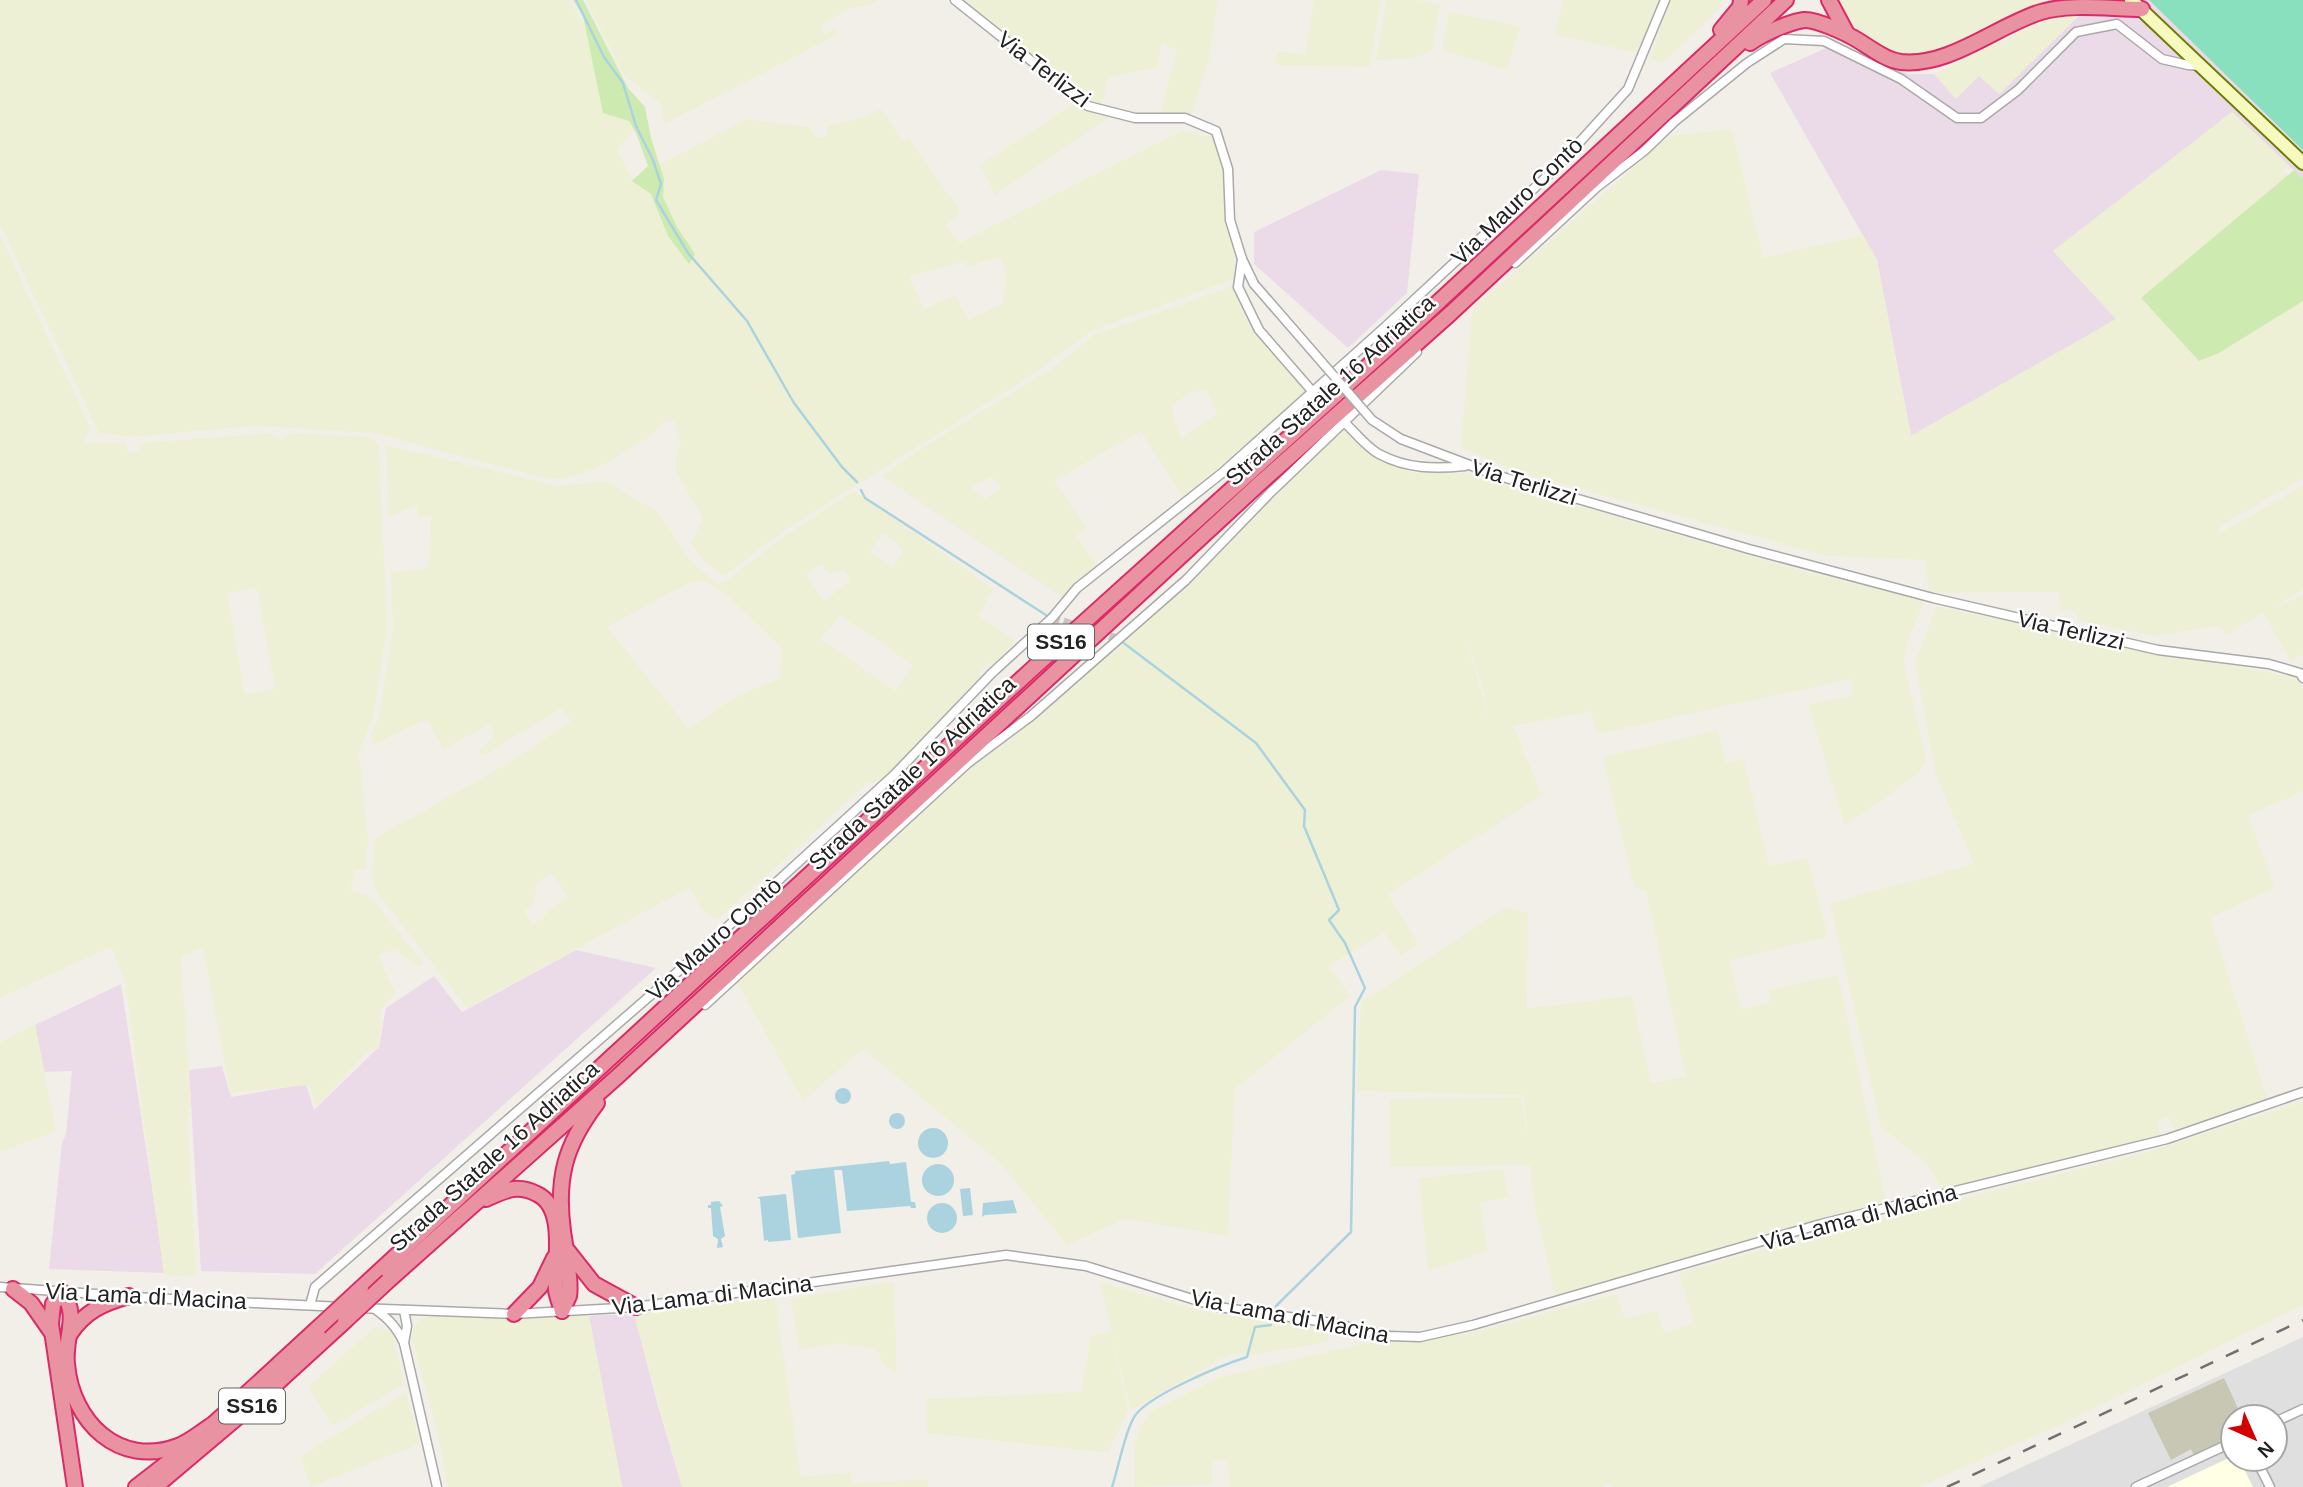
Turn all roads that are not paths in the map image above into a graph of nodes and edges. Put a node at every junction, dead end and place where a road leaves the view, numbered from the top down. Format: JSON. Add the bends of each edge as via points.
{"nodes":[{"id":1,"x":955,"y":0,"type":"edge"},
{"id":2,"x":1665,"y":0,"type":"edge"},
{"id":3,"x":1741,"y":0,"type":"edge"},
{"id":4,"x":1764,"y":0,"type":"edge"},
{"id":5,"x":1786,"y":0,"type":"edge"},
{"id":6,"x":1829,"y":0,"type":"edge"},
{"id":7,"x":2053,"y":0,"type":"edge"},
{"id":8,"x":2074,"y":4,"type":"edge"},
{"id":9,"x":2137,"y":5,"type":"edge"},
{"id":10,"x":2040,"y":12,"type":"junction"},
{"id":11,"x":1846,"y":32,"type":"junction"},
{"id":12,"x":1693,"y":66,"type":"junction"},
{"id":13,"x":2201,"y":66,"type":"junction"},
{"id":14,"x":1668,"y":110,"type":"junction"},
{"id":15,"x":2303,"y":163,"type":"edge"},
{"id":16,"x":1242,"y":259,"type":"junction"},
{"id":17,"x":1312,"y":391,"type":"junction"},
{"id":18,"x":1343,"y":421,"type":"junction"},
{"id":19,"x":1467,"y":466,"type":"junction"},
{"id":20,"x":2303,"y":678,"type":"edge"},
{"id":21,"x":705,"y":1005,"type":"dead end"},
{"id":22,"x":618,"y":1076,"type":"junction"},
{"id":23,"x":2303,"y":1092,"type":"edge"},
{"id":24,"x":472,"y":1205,"type":"junction"},
{"id":25,"x":563,"y":1247,"type":"junction"},
{"id":26,"x":6,"y":1288,"type":"edge"},
{"id":27,"x":62,"y":1292,"type":"junction"},
{"id":28,"x":129,"y":1296,"type":"junction"},
{"id":29,"x":310,"y":1305,"type":"junction"},
{"id":30,"x":636,"y":1307,"type":"junction"},
{"id":31,"x":374,"y":1308,"type":"junction"},
{"id":32,"x":400,"y":1309,"type":"junction"},
{"id":33,"x":423,"y":1310,"type":"junction"},
{"id":34,"x":562,"y":1311,"type":"junction"},
{"id":35,"x":514,"y":1314,"type":"junction"},
{"id":36,"x":407,"y":1326,"type":"junction"},
{"id":37,"x":396,"y":1327,"type":"junction"},
{"id":38,"x":60,"y":1336,"type":"junction"},
{"id":39,"x":404,"y":1343,"type":"junction"},
{"id":40,"x":215,"y":1423,"type":"junction"},
{"id":41,"x":2219,"y":1448,"type":"edge"},
{"id":42,"x":75,"y":1487,"type":"edge"},
{"id":43,"x":136,"y":1487,"type":"edge"},
{"id":44,"x":155,"y":1487,"type":"edge"},
{"id":45,"x":438,"y":1487,"type":"edge"},
{"id":46,"x":2136,"y":1487,"type":"edge"}],
"edges":[{"from":1,"to":16,"type":"street","name":"Via Terlizzi","via":[[1088,106],[1135,118],[1185,118],[1216,131],[1228,169],[1230,220]]},
{"from":2,"to":17,"type":"street","name":"Via Mauro Contò","via":[[1628,89],[1584,138],[1386,327]]},
{"from":3,"to":12,"type":"highway"},
{"from":4,"to":12,"type":"highway","name":"Strada Statale 16 Adriatica","number":"SS16"},
{"from":5,"to":14,"type":"highway","name":"Strada Statale 16 Adriatica","number":"SS16"},
{"from":6,"to":11,"type":"highway"},
{"from":7,"to":10,"type":"highway"},
{"from":8,"to":9,"type":"highway"},
{"from":8,"to":10,"type":"highway"},
{"from":9,"to":13,"type":"street"},
{"from":10,"to":11,"type":"highway","via":[[1944,56],[1920,62],[1899,62],[1881,55]]},
{"from":11,"to":14,"type":"highway","via":[[1805,20],[1762,34]]},
{"from":12,"to":40,"type":"highway","name":"Strada Statale 16 Adriatica","number":"SS16","bridge":true},
{"from":13,"to":15,"type":"street"},
{"from":13,"to":18,"type":"street","via":[[2162,59],[2117,24],[2076,32],[2018,90],[1981,118],[1956,118],[1901,79],[1824,41],[1784,39],[1747,63],[1597,187]]},
{"from":14,"to":22,"type":"highway","name":"Strada Statale 16 Adriatica","number":"SS16"},
{"from":16,"to":17,"type":"street","via":[[1238,287],[1259,330]]},
{"from":16,"to":19,"type":"street","name":"Via Terlizzi","bridge":true,"via":[[1254,284],[1372,420],[1401,439]]},
{"from":17,"to":29,"type":"street","name":"Via Mauro Contò","via":[[1222,472],[1077,588],[894,775],[690,961],[315,1287]]},
{"from":18,"to":19,"type":"street","via":[[1378,454],[1431,469]]},
{"from":18,"to":21,"type":"street","via":[[1185,580],[1031,716],[968,763]]},
{"from":19,"to":20,"type":"street","name":"Via Terlizzi","via":[[1933,598],[2158,650],[2269,663]]},
{"from":22,"to":24,"type":"highway","name":"Strada Statale 16 Adriatica","number":"SS16"},
{"from":22,"to":25,"type":"highway","via":[[576,1132],[565,1160],[560,1189]]},
{"from":23,"to":30,"type":"street","name":"Via Lama di Macina","via":[[2167,1139],[1821,1224],[1420,1337],[1389,1336],[1218,1307],[1086,1266],[1006,1255]]},
{"from":24,"to":25,"type":"highway","via":[[506,1190],[524,1188],[544,1198]]},
{"from":24,"to":44,"type":"highway","name":"Strada Statale 16 Adriatica","number":"SS16","bridge":true,"via":[[264,1395]]},
{"from":25,"to":30,"type":"highway","via":[[594,1284]]},
{"from":25,"to":34,"type":"highway","via":[[556,1292]]},
{"from":25,"to":35,"type":"highway","via":[[540,1287]]},
{"from":26,"to":27,"type":"street","name":"Via Lama di Macina"},
{"from":26,"to":38,"type":"highway","via":[[31,1303]]},
{"from":27,"to":28,"type":"street","name":"Via Lama di Macina"},
{"from":27,"to":38,"type":"highway","via":[[53,1304],[51,1324]]},
{"from":28,"to":29,"type":"street","name":"Via Lama di Macina"},
{"from":28,"to":38,"type":"highway","via":[[103,1303]]},
{"from":29,"to":31,"type":"street","name":"Via Lama di Macina"},
{"from":30,"to":34,"type":"street","name":"Via Lama di Macina"},
{"from":31,"to":32,"type":"street","name":"Via Lama di Macina"},
{"from":31,"to":37,"type":"street"},
{"from":32,"to":33,"type":"street","name":"Via Lama di Macina"},
{"from":32,"to":36,"type":"street"},
{"from":32,"to":37,"type":"street"},
{"from":33,"to":35,"type":"street","name":"Via Lama di Macina"},
{"from":33,"to":36,"type":"street"},
{"from":34,"to":35,"type":"street","name":"Via Lama di Macina"},
{"from":36,"to":39,"type":"street"},
{"from":37,"to":39,"type":"street"},
{"from":38,"to":40,"type":"highway","via":[[77,1403],[87,1420],[117,1444],[134,1452],[156,1451],[180,1445]]},
{"from":38,"to":42,"type":"highway"},
{"from":39,"to":45,"type":"street"},
{"from":40,"to":43,"type":"highway","name":"Strada Statale 16 Adriatica","number":"SS16"},
{"from":41,"to":46,"type":"street"}]}
